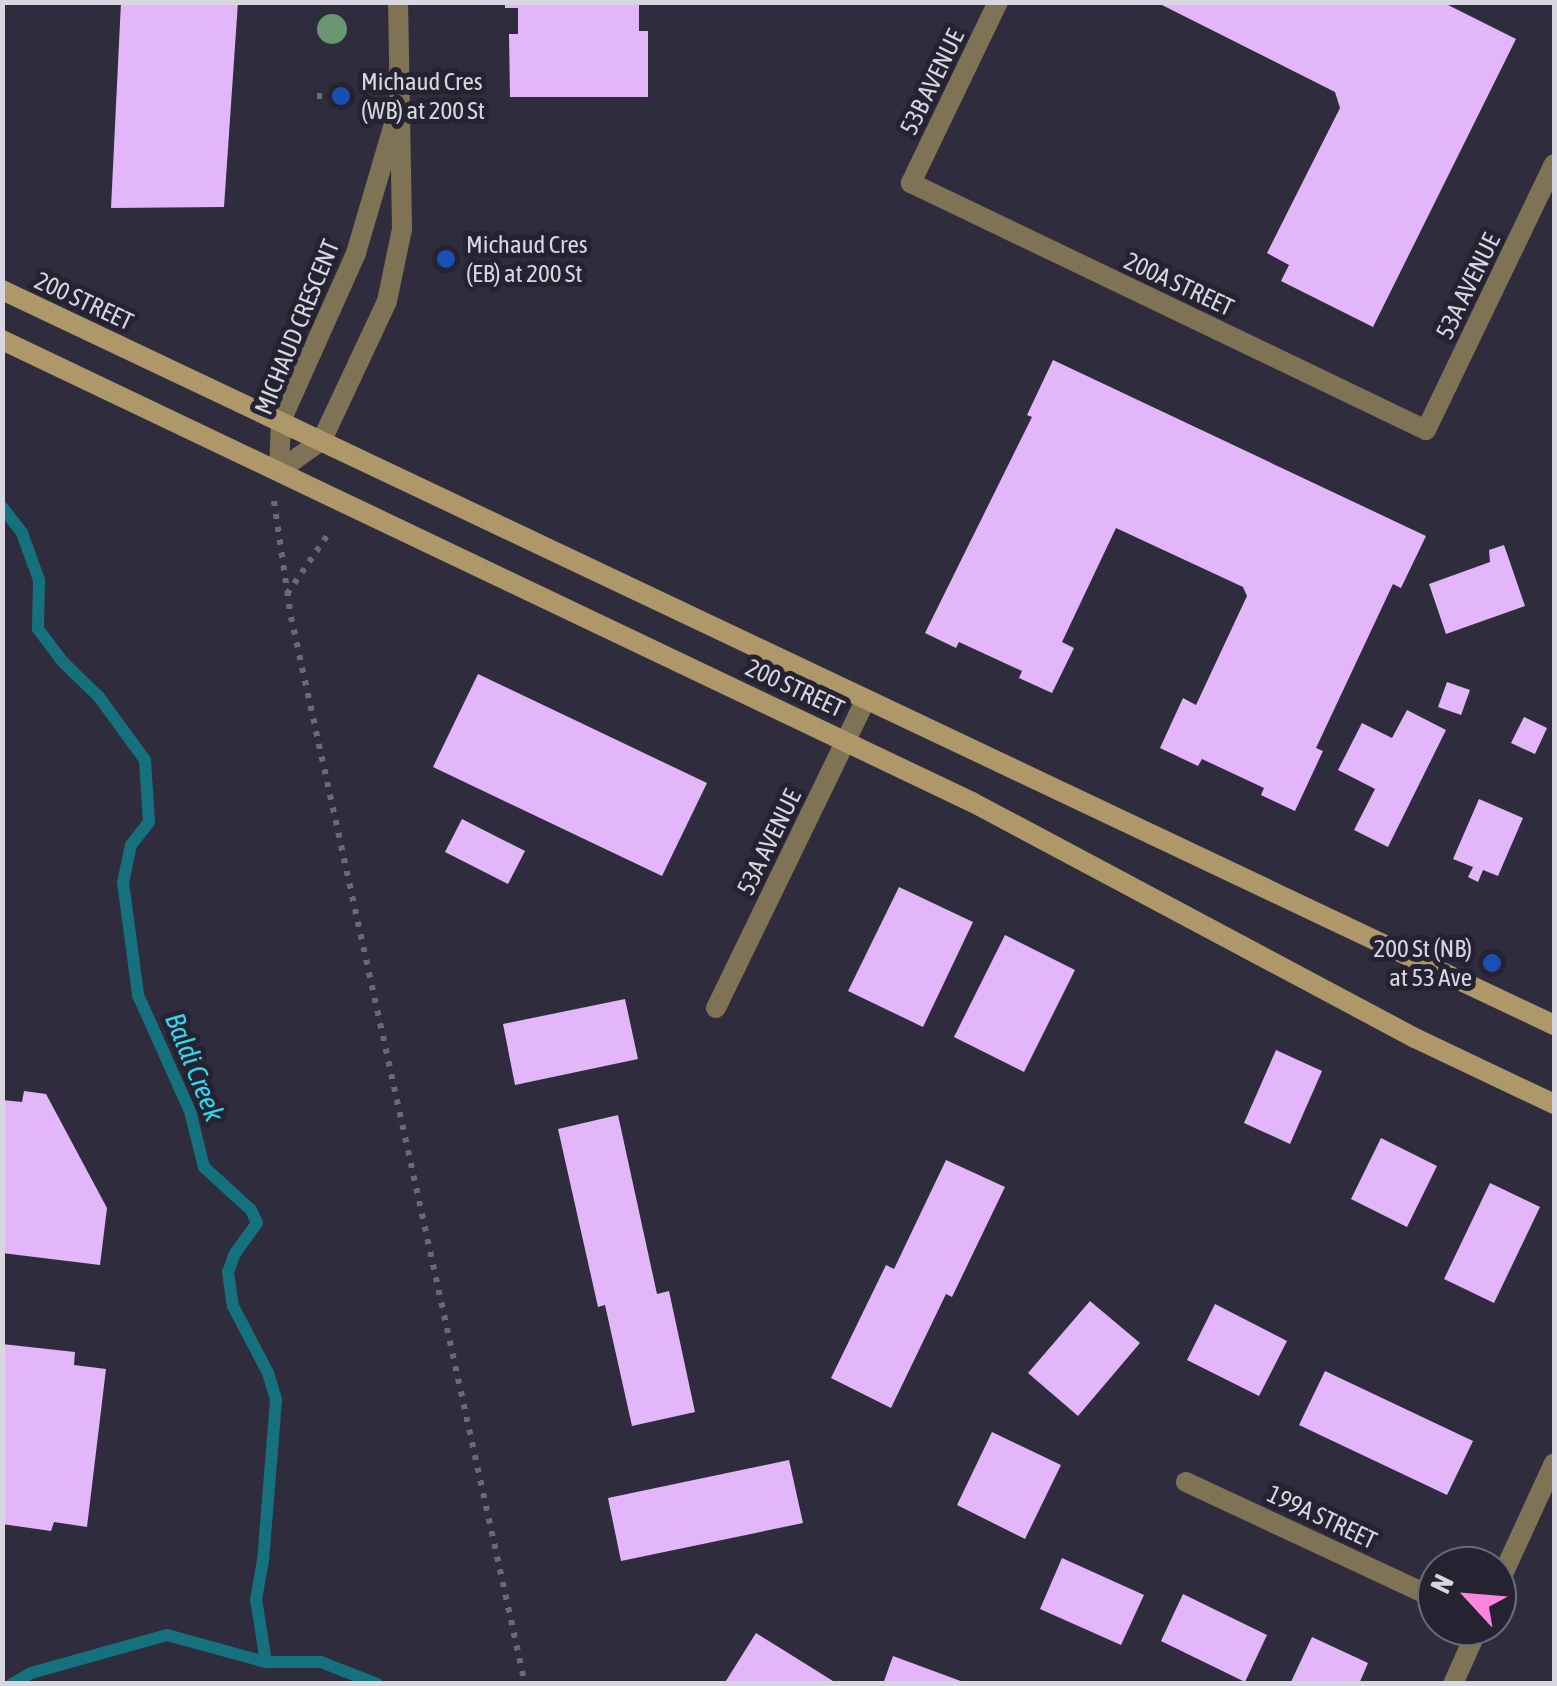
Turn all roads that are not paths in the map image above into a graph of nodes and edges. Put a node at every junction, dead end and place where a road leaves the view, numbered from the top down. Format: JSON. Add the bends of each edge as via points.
{"nodes":[{"id":1,"x":398,"y":2,"type":"edge"},
{"id":2,"x":998,"y":2,"type":"edge"},
{"id":3,"x":399,"y":106,"type":"junction"},
{"id":4,"x":1554,"y":164,"type":"edge"},
{"id":5,"x":911,"y":183,"type":"joint"},
{"id":6,"x":2,"y":290,"type":"edge"},
{"id":7,"x":2,"y":340,"type":"edge"},
{"id":8,"x":281,"y":420,"type":"junction"},
{"id":9,"x":1426,"y":430,"type":"joint"},
{"id":10,"x":322,"y":440,"type":"junction"},
{"id":11,"x":279,"y":470,"type":"junction"},
{"id":12,"x":866,"y":699,"type":"junction"},
{"id":13,"x":846,"y":740,"type":"junction"},
{"id":14,"x":716,"y":1008,"type":"dead end"},
{"id":15,"x":1554,"y":1025,"type":"edge"},
{"id":16,"x":1554,"y":1104,"type":"edge"},
{"id":17,"x":1554,"y":1463,"type":"edge"},
{"id":18,"x":1186,"y":1482,"type":"dead end"},
{"id":19,"x":1516,"y":1546,"type":"edge"},
{"id":20,"x":1417,"y":1589,"type":"edge"},
{"id":21,"x":1470,"y":1646,"type":"edge"},
{"id":22,"x":1453,"y":1684,"type":"edge"}],
"edges":[{"from":1,"to":3,"type":"street","name":"MICHAUD CRESCENT"},
{"from":2,"to":5,"type":"street","name":"53B AVENUE"},
{"from":3,"to":8,"type":"street","name":"MICHAUD CRESCENT","via":[[356,253]]},
{"from":3,"to":10,"type":"street","name":"MICHAUD CRESCENT","via":[[402,228],[387,301]]},
{"from":4,"to":9,"type":"street","name":"53A AVENUE"},
{"from":5,"to":9,"type":"street","name":"200A STREET"},
{"from":6,"to":8,"type":"main road","name":"200 STREET"},
{"from":7,"to":11,"type":"main road","name":"200 STREET"},
{"from":8,"to":10,"type":"main road","name":"200 STREET"},
{"from":8,"to":11,"type":"street","name":"MICHAUD CRESCENT"},
{"from":10,"to":11,"type":"street"},
{"from":10,"to":12,"type":"main road","name":"200 STREET"},
{"from":11,"to":13,"type":"main road","name":"200 STREET"},
{"from":12,"to":13,"type":"street","name":"53A AVENUE"},
{"from":12,"to":15,"type":"main road","name":"200 STREET"},
{"from":13,"to":14,"type":"street","name":"53A AVENUE"},
{"from":13,"to":16,"type":"main road","name":"200 STREET"},
{"from":17,"to":19,"type":"street"},
{"from":18,"to":20,"type":"street","name":"199A STREET"},
{"from":21,"to":22,"type":"street"}]}
